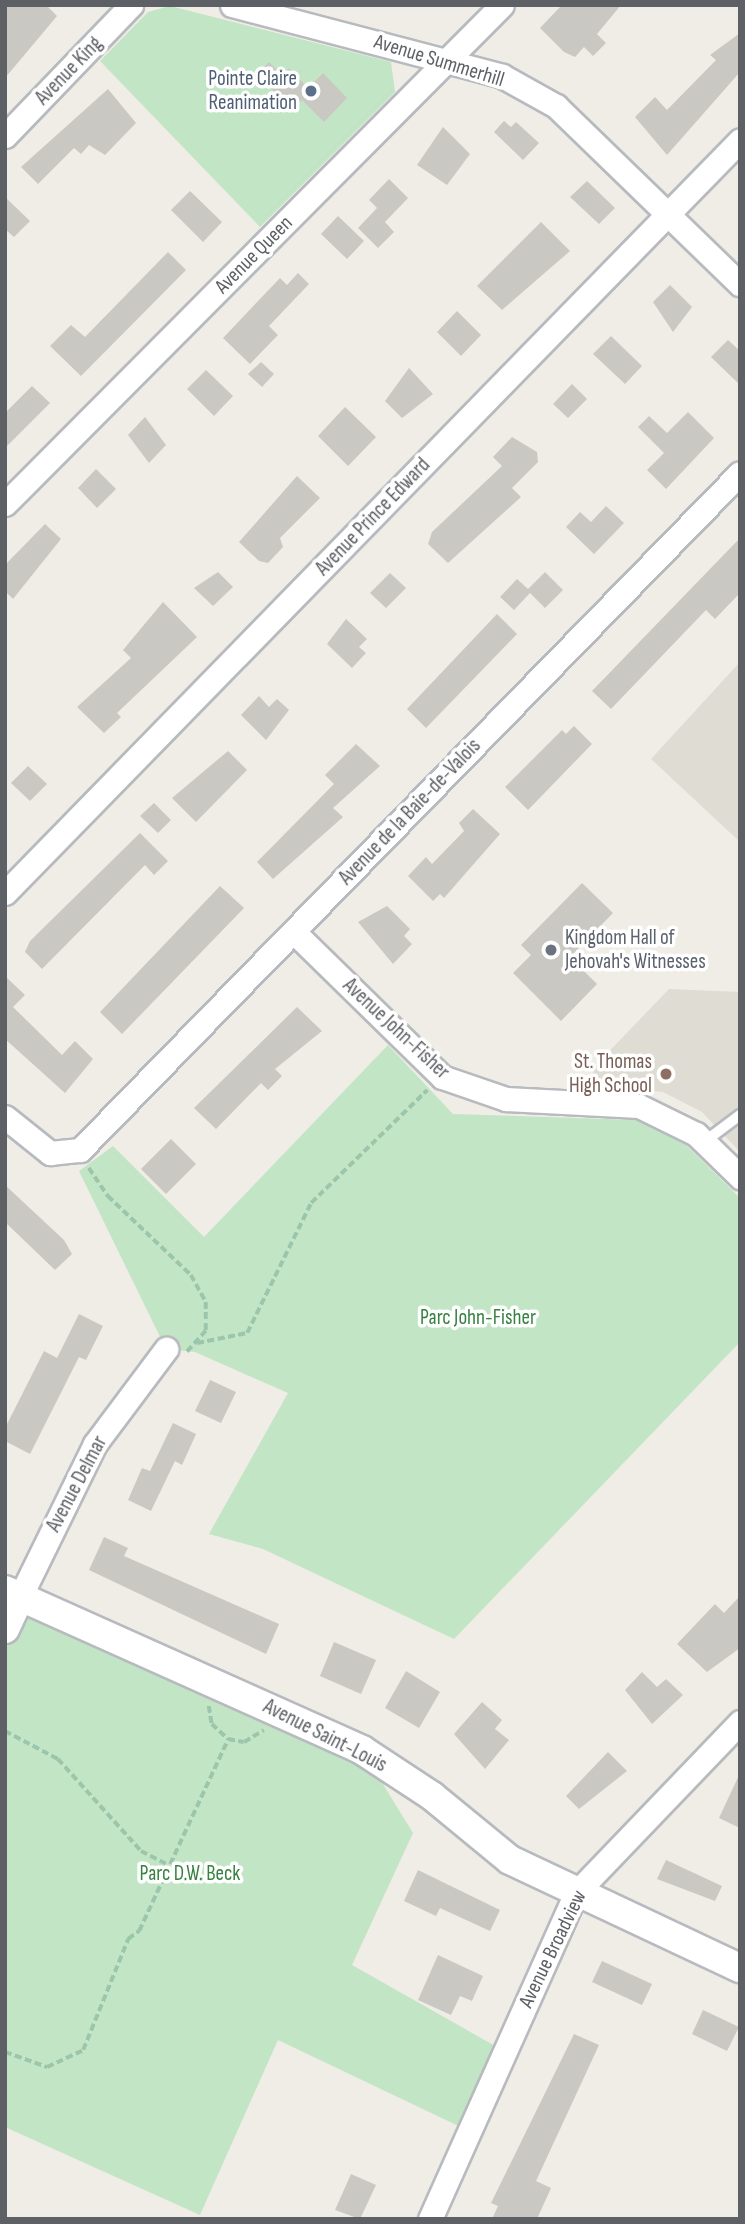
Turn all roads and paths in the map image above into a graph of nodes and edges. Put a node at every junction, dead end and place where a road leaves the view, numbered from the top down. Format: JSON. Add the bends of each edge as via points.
{"nodes":[{"id":1,"x":131,"y":5,"type":"edge"},
{"id":2,"x":232,"y":5,"type":"edge"},
{"id":3,"x":502,"y":5,"type":"edge"},
{"id":4,"x":448,"y":59,"type":"junction"},
{"id":5,"x":5,"y":136,"type":"edge"},
{"id":6,"x":740,"y":140,"type":"edge"},
{"id":7,"x":668,"y":214,"type":"junction"},
{"id":8,"x":740,"y":284,"type":"edge"},
{"id":9,"x":740,"y":473,"type":"edge"},
{"id":10,"x":5,"y":504,"type":"edge"},
{"id":11,"x":5,"y":893,"type":"edge"},
{"id":12,"x":294,"y":932,"type":"junction"},
{"id":13,"x":442,"y":1077,"type":"junction"},
{"id":14,"x":740,"y":1115,"type":"edge"},
{"id":15,"x":5,"y":1116,"type":"edge"},
{"id":16,"x":704,"y":1142,"type":"junction"},
{"id":17,"x":80,"y":1150,"type":"junction"},
{"id":18,"x":740,"y":1177,"type":"edge"},
{"id":19,"x":197,"y":1343,"type":"junction"},
{"id":20,"x":166,"y":1349,"type":"joint"},
{"id":21,"x":13,"y":1593,"type":"edge"},
{"id":22,"x":5,"y":1629,"type":"edge"},
{"id":23,"x":210,"y":1696,"type":"dead end"},
{"id":24,"x":269,"y":1722,"type":"dead end"},
{"id":25,"x":740,"y":1722,"type":"edge"},
{"id":26,"x":5,"y":1731,"type":"edge"},
{"id":27,"x":228,"y":1739,"type":"junction"},
{"id":28,"x":169,"y":1865,"type":"junction"},
{"id":29,"x":576,"y":1893,"type":"junction"},
{"id":30,"x":740,"y":1968,"type":"edge"},
{"id":31,"x":5,"y":2052,"type":"edge"},
{"id":32,"x":430,"y":2219,"type":"edge"}],
"edges":[{"from":1,"to":5,"type":"street","name":"Avenue King"},
{"from":2,"to":4,"type":"street","name":"Avenue Summerhill"},
{"from":3,"to":4,"type":"street","name":"Avenue Queen"},
{"from":4,"to":7,"type":"street","name":"Avenue Summerhill","via":[[502,76],[555,106]]},
{"from":4,"to":10,"type":"street","name":"Avenue Queen"},
{"from":6,"to":7,"type":"street","name":"Avenue Prince Edward"},
{"from":7,"to":8,"type":"street","name":"Avenue Summerhill"},
{"from":7,"to":11,"type":"street","name":"Avenue Prince Edward"},
{"from":9,"to":12,"type":"street","name":"Avenue de la Baie-de-Valois"},
{"from":12,"to":13,"type":"street","name":"Avenue John-Fisher"},
{"from":12,"to":17,"type":"street","name":"Avenue de la Baie-de-Valois"},
{"from":13,"to":16,"type":"street","name":"Avenue John-Fisher","via":[[506,1100],[639,1106],[668,1116]]},
{"from":13,"to":19,"type":"path","via":[[311,1203],[247,1333]]},
{"from":14,"to":16,"type":"lane"},
{"from":15,"to":17,"type":"street","via":[[50,1153]]},
{"from":16,"to":18,"type":"street","name":"Avenue John-Fisher"},
{"from":17,"to":19,"type":"path","via":[[108,1196],[191,1275],[206,1302],[206,1331]]},
{"from":19,"to":20,"type":"path","via":[[189,1354]]},
{"from":20,"to":21,"type":"street","name":"Avenue Delmar","via":[[95,1444]]},
{"from":21,"to":22,"type":"street","name":"Avenue Delmar"},
{"from":21,"to":29,"type":"street","name":"Avenue Saint-Louis","via":[[362,1750],[432,1796],[509,1860]]},
{"from":23,"to":27,"type":"path","via":[[212,1724]]},
{"from":24,"to":27,"type":"path","via":[[260,1738]]},
{"from":25,"to":29,"type":"street","name":"Avenue Broadview"},
{"from":26,"to":28,"type":"path","via":[[58,1759],[141,1851]]},
{"from":27,"to":28,"type":"path"},
{"from":28,"to":31,"type":"path","via":[[139,1931],[128,1939],[83,2050],[47,2067]]},
{"from":29,"to":30,"type":"street","name":"Avenue Saint-Louis"},
{"from":29,"to":32,"type":"street","name":"Avenue Broadview"}]}
